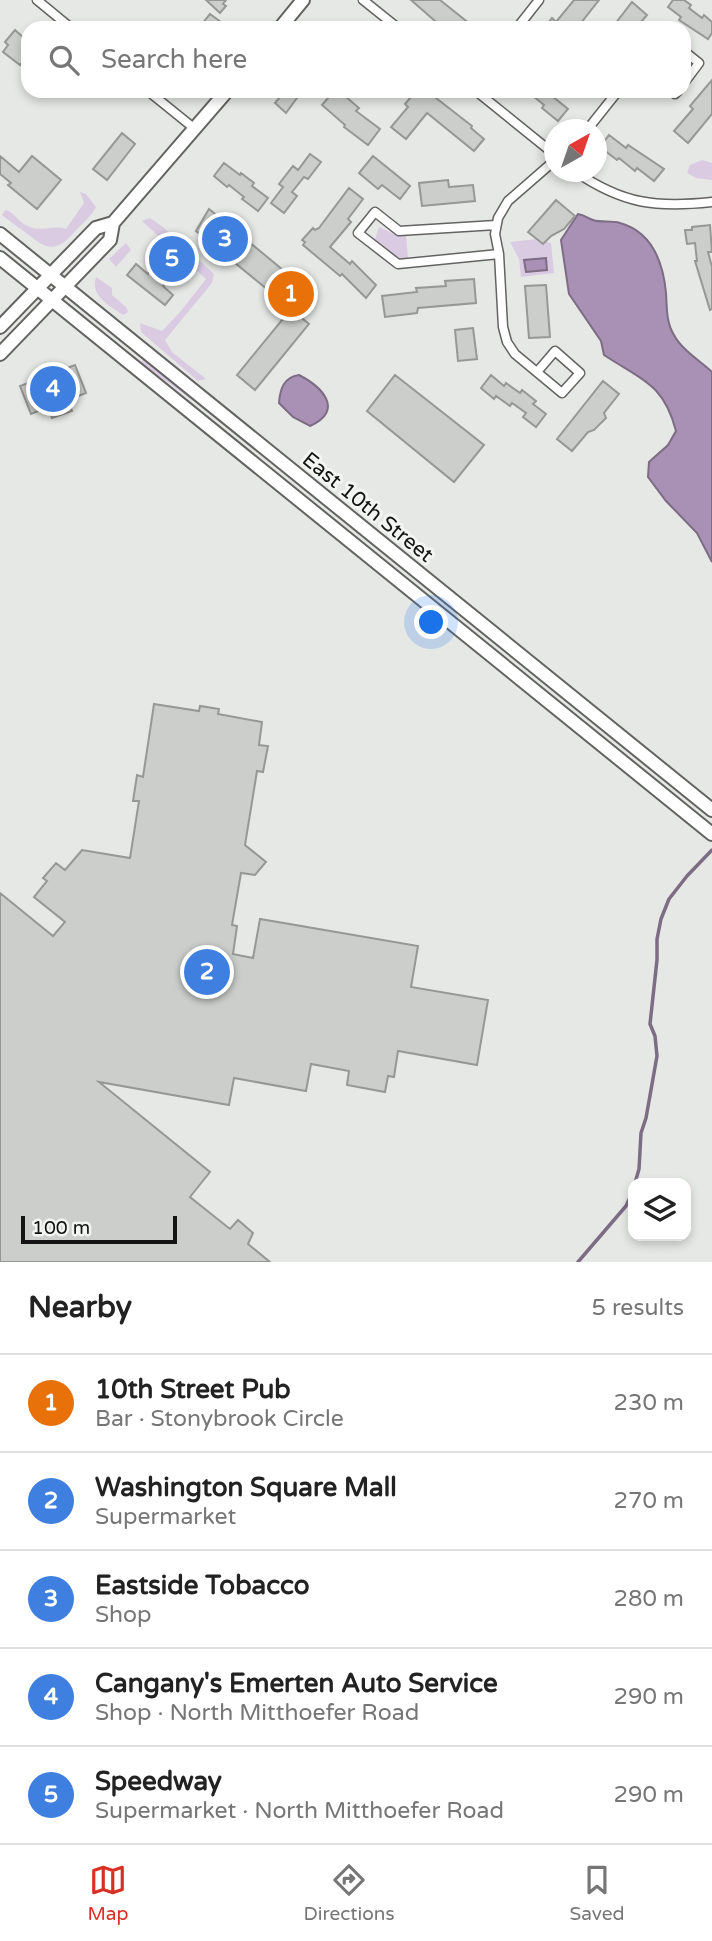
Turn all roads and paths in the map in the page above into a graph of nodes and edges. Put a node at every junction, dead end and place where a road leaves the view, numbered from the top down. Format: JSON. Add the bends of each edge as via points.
{"nodes":[{"id":1,"x":37,"y":0,"type":"edge"},
{"id":2,"x":303,"y":0,"type":"edge"},
{"id":3,"x":363,"y":0,"type":"edge"},
{"id":4,"x":539,"y":0,"type":"edge"},
{"id":5,"x":62,"y":21,"type":"edge"},
{"id":6,"x":286,"y":21,"type":"edge"},
{"id":7,"x":389,"y":21,"type":"edge"},
{"id":8,"x":522,"y":21,"type":"edge"},
{"id":9,"x":691,"y":57,"type":"edge"},
{"id":10,"x":691,"y":74,"type":"edge"},
{"id":11,"x":156,"y":98,"type":"edge"},
{"id":12,"x":221,"y":98,"type":"edge"},
{"id":13,"x":485,"y":98,"type":"edge"},
{"id":14,"x":612,"y":98,"type":"edge"},
{"id":15,"x":596,"y":119,"type":"edge"},
{"id":16,"x":195,"y":130,"type":"junction"},
{"id":17,"x":544,"y":146,"type":"edge"},
{"id":18,"x":544,"y":170,"type":"edge"},
{"id":19,"x":592,"y":182,"type":"edge"},
{"id":20,"x":712,"y":202,"type":"edge"},
{"id":21,"x":113,"y":223,"type":"junction"},
{"id":22,"x":496,"y":225,"type":"junction"},
{"id":23,"x":0,"y":234,"type":"edge"},
{"id":24,"x":499,"y":254,"type":"junction"},
{"id":25,"x":0,"y":258,"type":"edge"},
{"id":26,"x":50,"y":274,"type":"junction"},
{"id":27,"x":66,"y":287,"type":"junction"},
{"id":28,"x":37,"y":288,"type":"junction"},
{"id":29,"x":52,"y":300,"type":"junction"},
{"id":30,"x":0,"y":327,"type":"edge"},
{"id":31,"x":0,"y":354,"type":"edge"},
{"id":32,"x":537,"y":372,"type":"junction"},
{"id":33,"x":710,"y":809,"type":"edge"},
{"id":34,"x":712,"y":834,"type":"edge"}],
"edges":[{"from":1,"to":5,"type":"street"},
{"from":2,"to":6,"type":"main road"},
{"from":3,"to":7,"type":"street"},
{"from":4,"to":8,"type":"street"},
{"from":9,"to":10,"type":"street","via":[[699,63]]},
{"from":11,"to":16,"type":"street"},
{"from":12,"to":16,"type":"main road"},
{"from":13,"to":17,"type":"street"},
{"from":14,"to":15,"type":"street"},
{"from":16,"to":21,"type":"main road"},
{"from":18,"to":22,"type":"street","via":[[510,199]]},
{"from":19,"to":20,"type":"street","via":[[632,201],[661,206]]},
{"from":21,"to":26,"type":"main road","via":[[96,228]]},
{"from":21,"to":27,"type":"main road","via":[[110,240]]},
{"from":22,"to":24,"type":"street"},
{"from":22,"to":24,"type":"street","via":[[399,231],[375,212],[358,233],[398,264]]},
{"from":23,"to":26,"type":"main road","name":"East 10th Street"},
{"from":24,"to":32,"type":"street","via":[[505,335],[515,354]]},
{"from":25,"to":28,"type":"main road","name":"East 10th Street"},
{"from":26,"to":27,"type":"main road","name":"East 10th Street"},
{"from":26,"to":28,"type":"main road"},
{"from":27,"to":29,"type":"main road"},
{"from":27,"to":33,"type":"main road","name":"East 10th Street"},
{"from":28,"to":29,"type":"main road","name":"East 10th Street"},
{"from":28,"to":30,"type":"main road"},
{"from":29,"to":31,"type":"main road"},
{"from":29,"to":34,"type":"main road","name":"East 10th Street"},
{"from":32,"to":32,"type":"street","via":[[555,351],[580,373],[562,393]]}]}
